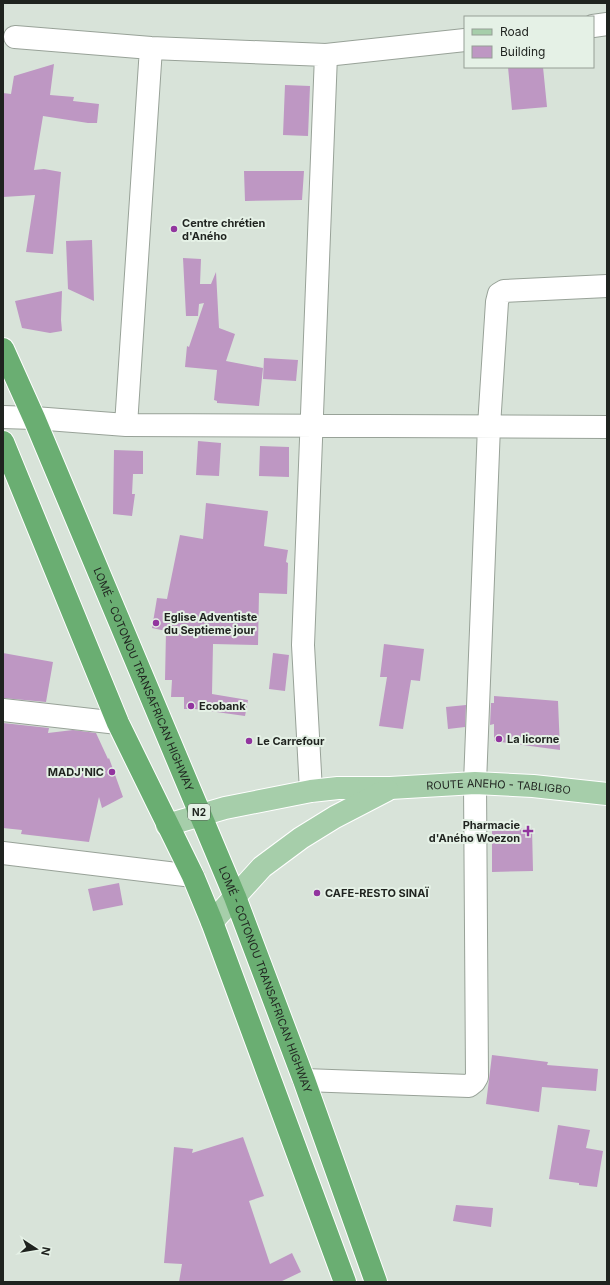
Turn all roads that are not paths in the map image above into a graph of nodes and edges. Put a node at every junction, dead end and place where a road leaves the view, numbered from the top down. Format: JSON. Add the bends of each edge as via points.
{"nodes":[{"id":1,"x":607,"y":24,"type":"edge"},
{"id":2,"x":594,"y":26,"type":"edge"},
{"id":3,"x":15,"y":37,"type":"dead end"},
{"id":4,"x":464,"y":40,"type":"edge"},
{"id":5,"x":151,"y":48,"type":"junction"},
{"id":6,"x":326,"y":55,"type":"junction"},
{"id":7,"x":607,"y":286,"type":"edge"},
{"id":8,"x":3,"y":349,"type":"edge"},
{"id":9,"x":3,"y":417,"type":"edge"},
{"id":10,"x":34,"y":418,"type":"junction"},
{"id":11,"x":126,"y":425,"type":"junction"},
{"id":12,"x":312,"y":426,"type":"junction"},
{"id":13,"x":489,"y":426,"type":"junction"},
{"id":14,"x":607,"y":427,"type":"edge"},
{"id":15,"x":3,"y":442,"type":"edge"},
{"id":16,"x":3,"y":710,"type":"edge"},
{"id":17,"x":118,"y":723,"type":"junction"},
{"id":18,"x":475,"y":783,"type":"junction"},
{"id":19,"x":390,"y":788,"type":"junction"},
{"id":20,"x":311,"y":791,"type":"junction"},
{"id":21,"x":607,"y":794,"type":"edge"},
{"id":22,"x":201,"y":815,"type":"junction"},
{"id":23,"x":167,"y":825,"type":"junction"},
{"id":24,"x":3,"y":853,"type":"edge"},
{"id":25,"x":193,"y":876,"type":"junction"},
{"id":26,"x":235,"y":897,"type":"junction"},
{"id":27,"x":212,"y":922,"type":"junction"},
{"id":28,"x":304,"y":1080,"type":"junction"},
{"id":29,"x":345,"y":1282,"type":"edge"},
{"id":30,"x":376,"y":1282,"type":"edge"}],
"edges":[{"from":1,"to":2,"type":"street"},
{"from":3,"to":5,"type":"street"},
{"from":4,"to":6,"type":"street"},
{"from":5,"to":6,"type":"street"},
{"from":5,"to":11,"type":"street"},
{"from":6,"to":12,"type":"street"},
{"from":7,"to":13,"type":"street","via":[[504,291],[499,294],[496,302]]},
{"from":8,"to":10,"type":"highway","name":"LOMÉ - COTONOU TRANSAFRICAN HIGHWAY","number":"N2"},
{"from":9,"to":10,"type":"street"},
{"from":10,"to":11,"type":"street"},
{"from":10,"to":22,"type":"highway","name":"LOMÉ - COTONOU TRANSAFRICAN HIGHWAY","number":"N2"},
{"from":11,"to":12,"type":"street"},
{"from":12,"to":13,"type":"street"},
{"from":12,"to":20,"type":"street","via":[[303,645]]},
{"from":13,"to":14,"type":"street"},
{"from":13,"to":18,"type":"street"},
{"from":15,"to":17,"type":"highway"},
{"from":16,"to":17,"type":"street"},
{"from":17,"to":23,"type":"highway"},
{"from":18,"to":19,"type":"main road","name":"ROUTE ANEHO - TABLIGBO"},
{"from":18,"to":21,"type":"main road","name":"ROUTE ANEHO - TABLIGBO"},
{"from":18,"to":28,"type":"street","via":[[477,1077],[469,1086]]},
{"from":19,"to":20,"type":"main road","name":"ROUTE ANEHO - TABLIGBO"},
{"from":19,"to":26,"type":"main road","via":[[301,838],[262,867]]},
{"from":20,"to":22,"type":"main road","name":"ROUTE ANEHO - TABLIGBO"},
{"from":22,"to":23,"type":"main road","name":"ROUTE ANEHO - TABLIGBO"},
{"from":22,"to":26,"type":"highway","name":"LOMÉ - COTONOU TRANSAFRICAN HIGHWAY","number":"N2"},
{"from":23,"to":25,"type":"highway"},
{"from":24,"to":25,"type":"street"},
{"from":25,"to":27,"type":"highway"},
{"from":26,"to":27,"type":"main road"},
{"from":26,"to":28,"type":"highway","name":"LOMÉ - COTONOU TRANSAFRICAN HIGHWAY","number":"N2"},
{"from":27,"to":29,"type":"highway"},
{"from":28,"to":30,"type":"highway","name":"LOMÉ - COTONOU TRANSAFRICAN HIGHWAY","number":"N2"}]}
